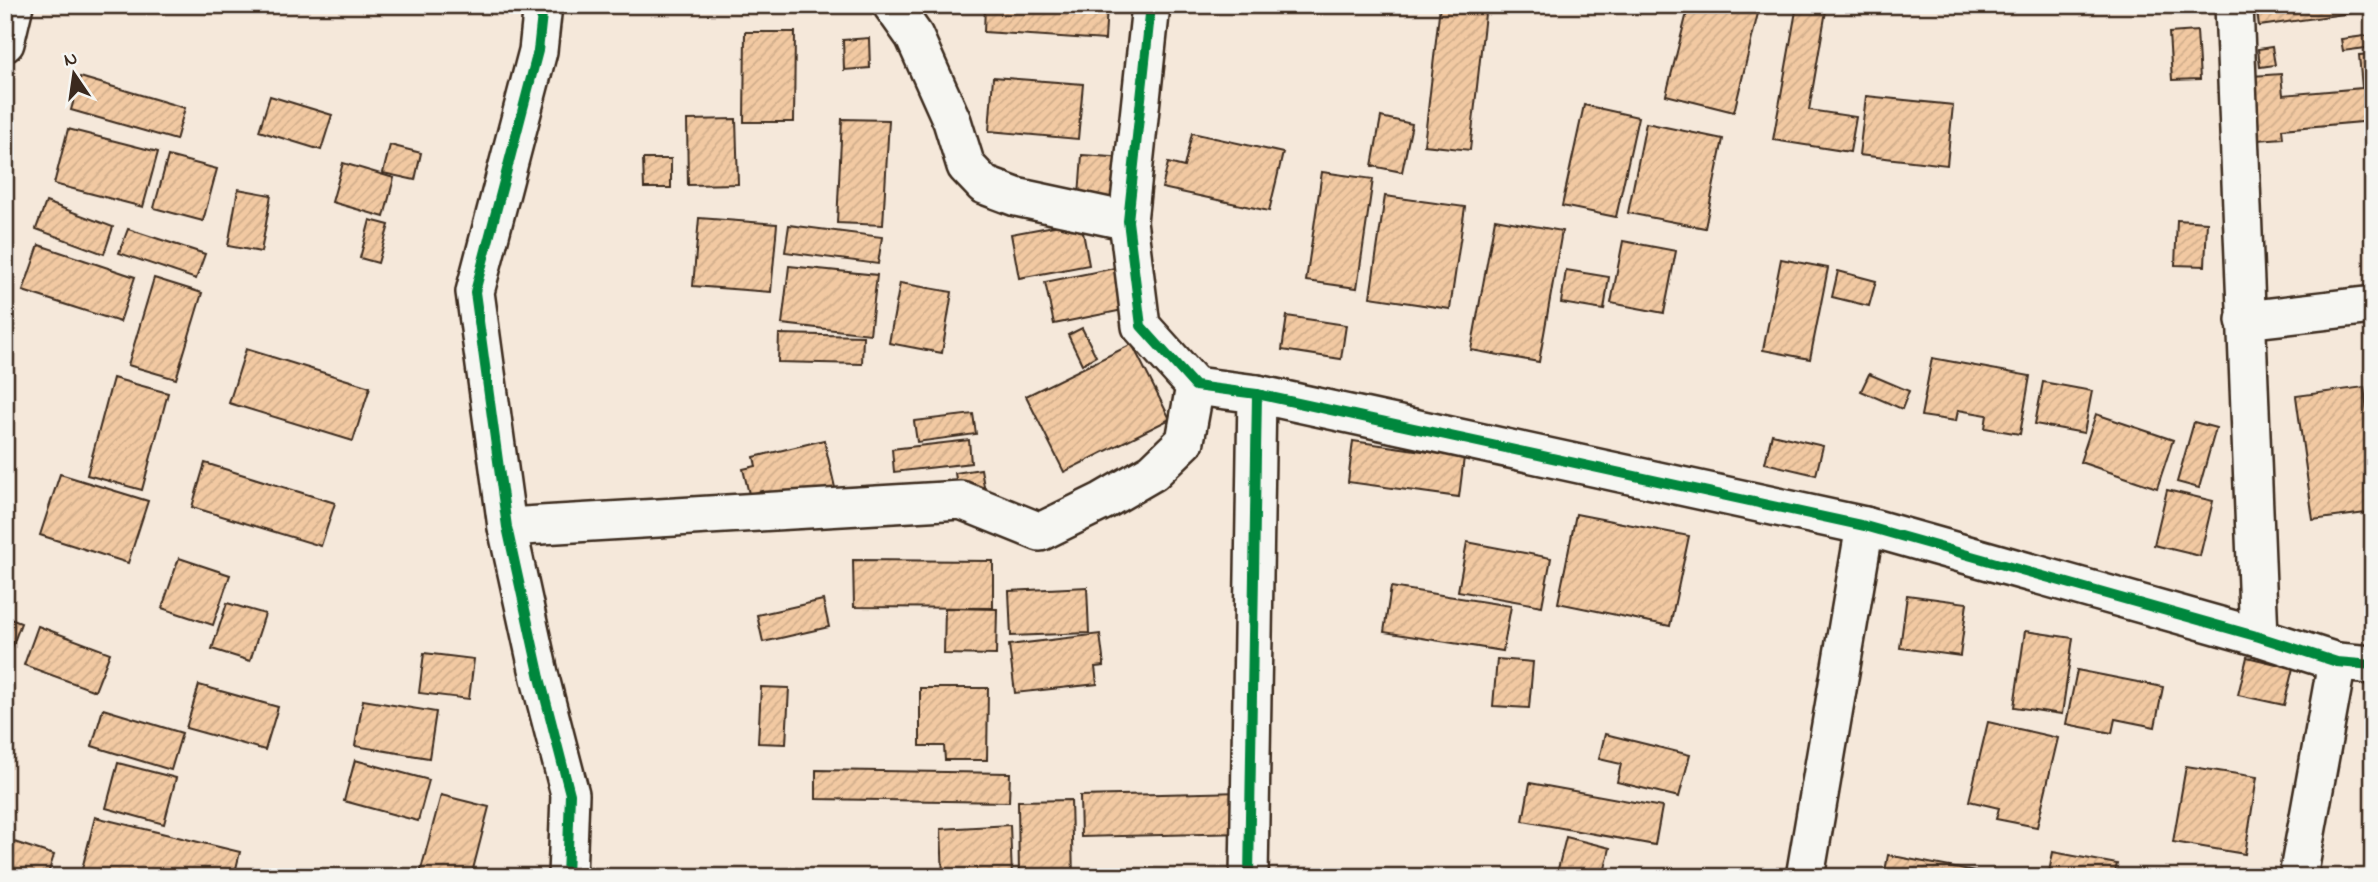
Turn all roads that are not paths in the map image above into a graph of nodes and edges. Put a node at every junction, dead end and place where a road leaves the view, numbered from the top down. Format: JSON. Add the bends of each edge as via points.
{"nodes":[{"id":1,"x":14,"y":5,"type":"edge"},
{"id":2,"x":543,"y":5,"type":"edge"},
{"id":3,"x":892,"y":5,"type":"edge"},
{"id":4,"x":1150,"y":5,"type":"edge"},
{"id":5,"x":2234,"y":5,"type":"edge"},
{"id":6,"x":5,"y":43,"type":"edge"},
{"id":7,"x":1128,"y":221,"type":"junction"},
{"id":8,"x":2373,"y":305,"type":"edge"},
{"id":9,"x":2245,"y":320,"type":"junction"},
{"id":10,"x":1195,"y":386,"type":"junction"},
{"id":11,"x":1257,"y":394,"type":"junction"},
{"id":12,"x":1865,"y":526,"type":"junction"},
{"id":13,"x":507,"y":527,"type":"junction"},
{"id":14,"x":2259,"y":637,"type":"junction"},
{"id":15,"x":2337,"y":662,"type":"junction"},
{"id":16,"x":2373,"y":665,"type":"edge"},
{"id":17,"x":567,"y":877,"type":"edge"},
{"id":18,"x":1249,"y":877,"type":"edge"},
{"id":19,"x":1805,"y":877,"type":"edge"},
{"id":20,"x":2298,"y":877,"type":"edge"}],
"edges":[{"from":1,"to":6,"type":"street"},
{"from":2,"to":13,"type":"street","via":[[538,51],[475,292]]},
{"from":3,"to":7,"type":"street","via":[[914,36],[967,166],[984,186]]},
{"from":4,"to":7,"type":"street"},
{"from":5,"to":9,"type":"street"},
{"from":7,"to":10,"type":"street","via":[[1140,326]]},
{"from":8,"to":9,"type":"street"},
{"from":9,"to":14,"type":"street"},
{"from":10,"to":11,"type":"street"},
{"from":10,"to":13,"type":"street","via":[[1185,441],[1161,465],[1103,501],[1040,531],[961,500]]},
{"from":11,"to":12,"type":"street"},
{"from":11,"to":18,"type":"street"},
{"from":12,"to":14,"type":"street"},
{"from":12,"to":19,"type":"street"},
{"from":13,"to":17,"type":"street","via":[[570,794]]},
{"from":14,"to":15,"type":"street"},
{"from":15,"to":16,"type":"street"},
{"from":15,"to":20,"type":"street"}]}
